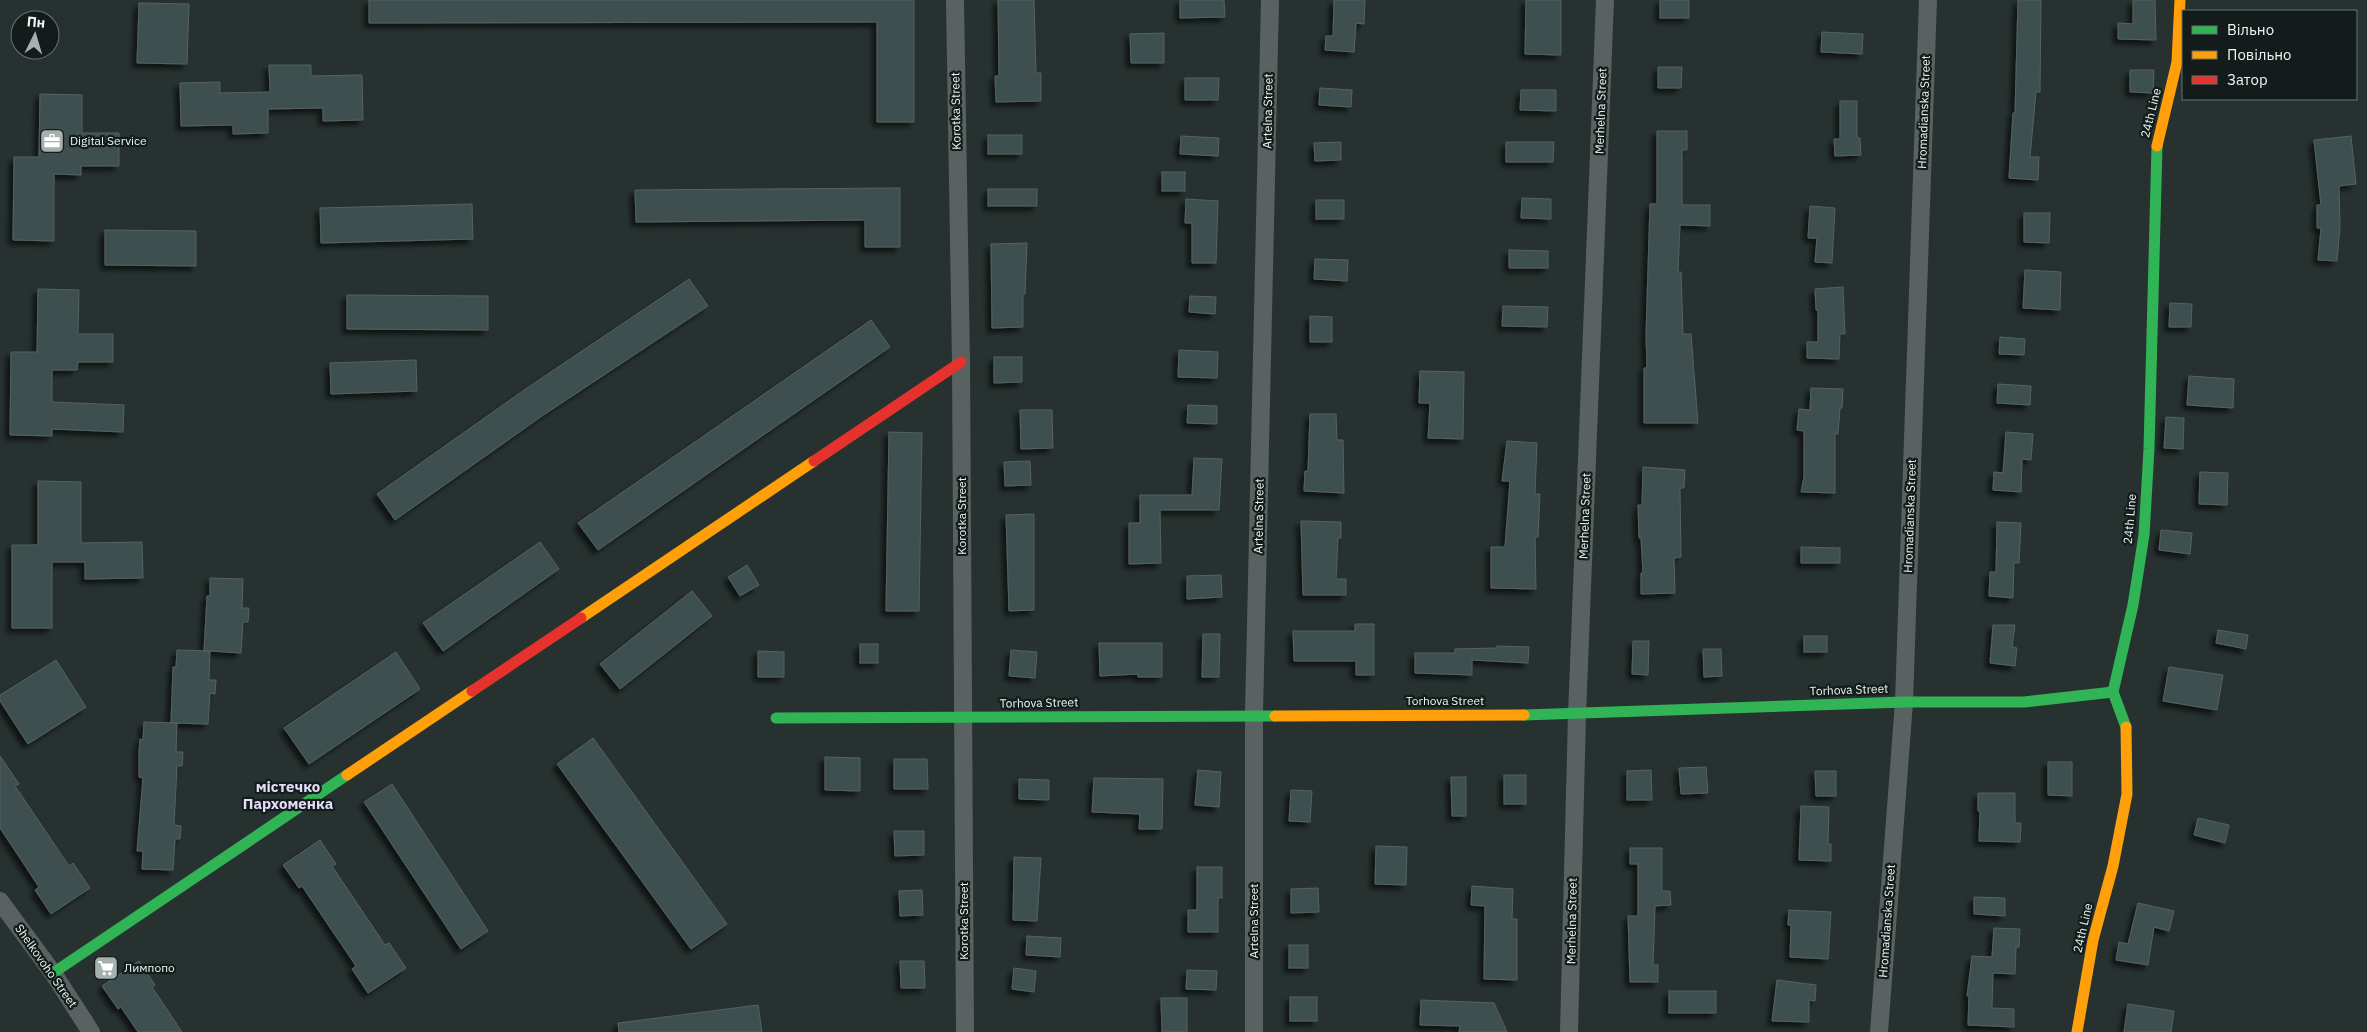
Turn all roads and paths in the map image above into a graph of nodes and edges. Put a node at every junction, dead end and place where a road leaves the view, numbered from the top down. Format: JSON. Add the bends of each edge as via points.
{"nodes":[{"id":1,"x":954,"y":0,"type":"edge"},
{"id":2,"x":1270,"y":0,"type":"edge"},
{"id":3,"x":1606,"y":0,"type":"edge"},
{"id":4,"x":1928,"y":0,"type":"edge"},
{"id":5,"x":2180,"y":0,"type":"edge"},
{"id":6,"x":961,"y":362,"type":"junction"},
{"id":7,"x":2113,"y":692,"type":"junction"},
{"id":8,"x":1904,"y":702,"type":"junction"},
{"id":9,"x":1254,"y":714,"type":"junction"},
{"id":10,"x":1577,"y":714,"type":"junction"},
{"id":11,"x":776,"y":718,"type":"dead end"},
{"id":12,"x":963,"y":718,"type":"junction"},
{"id":13,"x":0,"y":901,"type":"edge"},
{"id":14,"x":53,"y":973,"type":"junction"},
{"id":15,"x":91,"y":1032,"type":"edge"},
{"id":16,"x":965,"y":1032,"type":"edge"},
{"id":17,"x":1254,"y":1032,"type":"edge"},
{"id":18,"x":1569,"y":1032,"type":"edge"},
{"id":19,"x":1879,"y":1032,"type":"edge"},
{"id":20,"x":2077,"y":1032,"type":"edge"}],
"edges":[{"from":1,"to":6,"type":"street","name":"Korotka Street"},
{"from":2,"to":9,"type":"street","name":"Artelna Street"},
{"from":3,"to":10,"type":"street","name":"Merhelna Street"},
{"from":4,"to":8,"type":"street","name":"Hromadianska Street"},
{"from":5,"to":7,"type":"street","name":"24th Line","via":[[2177,62],[2157,146],[2144,535],[2133,605]]},
{"from":6,"to":12,"type":"street","name":"Korotka Street"},
{"from":6,"to":14,"type":"street"},
{"from":7,"to":8,"type":"street","name":"Torhova Street","via":[[2024,702]]},
{"from":7,"to":20,"type":"street","name":"24th Line","via":[[2126,725],[2127,794],[2113,866],[2093,940]]},
{"from":8,"to":10,"type":"street","name":"Torhova Street"},
{"from":8,"to":19,"type":"street","name":"Hromadianska Street"},
{"from":9,"to":10,"type":"street","name":"Torhova Street"},
{"from":9,"to":12,"type":"street","name":"Torhova Street"},
{"from":9,"to":17,"type":"street","name":"Artelna Street"},
{"from":10,"to":18,"type":"street","name":"Merhelna Street"},
{"from":11,"to":12,"type":"street","name":"Torhova Street"},
{"from":12,"to":16,"type":"street","name":"Korotka Street"},
{"from":13,"to":14,"type":"street","name":"Shelkovoho Street"},
{"from":14,"to":15,"type":"street","name":"Shelkovoho Street"}]}
